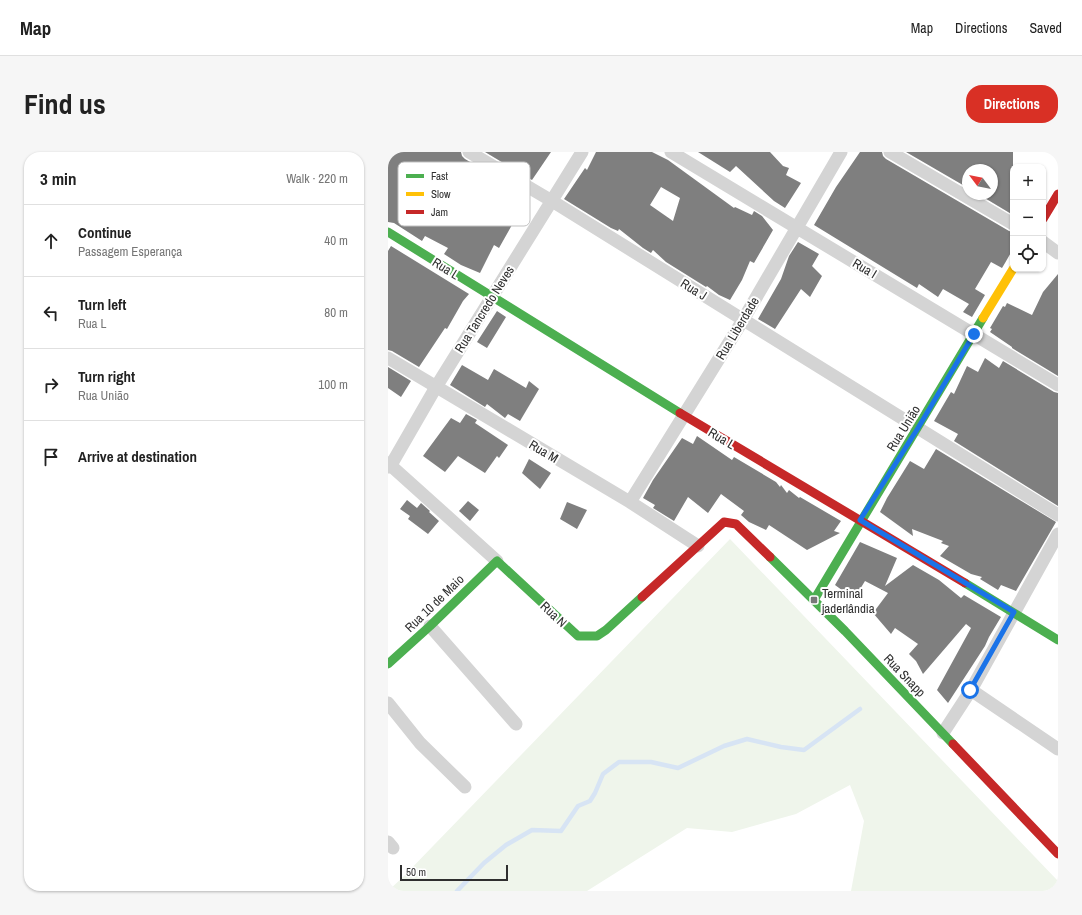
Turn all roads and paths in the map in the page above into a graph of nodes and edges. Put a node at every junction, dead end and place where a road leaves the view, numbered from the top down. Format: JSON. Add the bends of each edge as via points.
{"nodes":[{"id":1,"x":469,"y":152,"type":"edge"},
{"id":2,"x":582,"y":152,"type":"edge"},
{"id":3,"x":671,"y":152,"type":"edge"},
{"id":4,"x":841,"y":152,"type":"edge"},
{"id":5,"x":890,"y":152,"type":"edge"},
{"id":6,"x":486,"y":162,"type":"edge"},
{"id":7,"x":530,"y":188,"type":"edge"},
{"id":8,"x":1058,"y":194,"type":"edge"},
{"id":9,"x":552,"y":201,"type":"junction"},
{"id":10,"x":1046,"y":214,"type":"edge"},
{"id":11,"x":1010,"y":222,"type":"edge"},
{"id":12,"x":797,"y":228,"type":"junction"},
{"id":13,"x":388,"y":232,"type":"edge"},
{"id":14,"x":1046,"y":244,"type":"edge"},
{"id":15,"x":1058,"y":253,"type":"edge"},
{"id":16,"x":1011,"y":272,"type":"edge"},
{"id":17,"x":492,"y":297,"type":"junction"},
{"id":18,"x":743,"y":320,"type":"junction"},
{"id":19,"x":974,"y":334,"type":"junction"},
{"id":20,"x":388,"y":358,"type":"edge"},
{"id":21,"x":1058,"y":385,"type":"edge"},
{"id":22,"x":436,"y":387,"type":"junction"},
{"id":23,"x":684,"y":415,"type":"junction"},
{"id":24,"x":918,"y":428,"type":"junction"},
{"id":25,"x":389,"y":465,"type":"edge"},
{"id":26,"x":630,"y":502,"type":"junction"},
{"id":27,"x":1058,"y":515,"type":"edge"},
{"id":28,"x":860,"y":520,"type":"junction"},
{"id":29,"x":726,"y":522,"type":"joint"},
{"id":30,"x":1058,"y":534,"type":"edge"},
{"id":31,"x":698,"y":546,"type":"junction"},
{"id":32,"x":497,"y":561,"type":"junction"},
{"id":33,"x":814,"y":600,"type":"junction"},
{"id":34,"x":1014,"y":612,"type":"junction"},
{"id":35,"x":430,"y":626,"type":"junction"},
{"id":36,"x":1058,"y":640,"type":"edge"},
{"id":37,"x":388,"y":664,"type":"edge"},
{"id":38,"x":970,"y":690,"type":"junction"},
{"id":39,"x":388,"y":703,"type":"edge"},
{"id":40,"x":516,"y":724,"type":"dead end"},
{"id":41,"x":943,"y":733,"type":"junction"},
{"id":42,"x":1058,"y":749,"type":"edge"},
{"id":43,"x":464,"y":787,"type":"dead end"},
{"id":44,"x":1058,"y":854,"type":"edge"}],
"edges":[{"from":1,"to":6,"type":"street","name":"Rua J"},
{"from":2,"to":9,"type":"street","name":"Rua Tancredo Neves"},
{"from":3,"to":12,"type":"street","name":"Rua I"},
{"from":4,"to":12,"type":"street","name":"Rua Liberdade"},
{"from":5,"to":11,"type":"street"},
{"from":7,"to":9,"type":"street","name":"Rua J"},
{"from":8,"to":10,"type":"main road"},
{"from":9,"to":17,"type":"street","name":"Rua Tancredo Neves"},
{"from":9,"to":18,"type":"street","name":"Rua J"},
{"from":12,"to":18,"type":"street","name":"Rua Liberdade"},
{"from":12,"to":19,"type":"street","name":"Rua I"},
{"from":13,"to":17,"type":"main road","name":"Rua L"},
{"from":14,"to":15,"type":"street"},
{"from":16,"to":19,"type":"main road","name":"Rua União"},
{"from":17,"to":22,"type":"street","name":"Rua Tancredo Neves"},
{"from":17,"to":23,"type":"main road","name":"Rua L"},
{"from":18,"to":23,"type":"street","name":"Rua Liberdade"},
{"from":18,"to":24,"type":"street","name":"Rua J"},
{"from":19,"to":21,"type":"street","name":"Rua I"},
{"from":19,"to":24,"type":"main road","name":"Rua União"},
{"from":20,"to":22,"type":"street","name":"Rua M"},
{"from":22,"to":25,"type":"street","name":"Rua Tancredo Neves"},
{"from":22,"to":26,"type":"street","name":"Rua M"},
{"from":23,"to":26,"type":"street","name":"Rua Liberdade"},
{"from":23,"to":28,"type":"main road","name":"Rua L"},
{"from":24,"to":27,"type":"street"},
{"from":24,"to":28,"type":"main road","name":"Rua União"},
{"from":25,"to":32,"type":"street","name":"Rua N"},
{"from":26,"to":31,"type":"street","name":"Rua M"},
{"from":28,"to":33,"type":"main road","name":"Rua União"},
{"from":28,"to":34,"type":"main road","name":"Rua L"},
{"from":29,"to":31,"type":"main road","name":"Rua N"},
{"from":29,"to":33,"type":"main road","name":"Rua Snapp","via":[[736,524]]},
{"from":30,"to":34,"type":"street"},
{"from":31,"to":32,"type":"main road","name":"Rua N","via":[[597,636],[578,636]]},
{"from":32,"to":35,"type":"main road","name":"Rua 10 de Maio"},
{"from":33,"to":41,"type":"main road","name":"Rua Snapp"},
{"from":34,"to":36,"type":"main road","name":"Rua L"},
{"from":34,"to":38,"type":"street"},
{"from":35,"to":37,"type":"main road","name":"Rua 10 de Maio"},
{"from":35,"to":40,"type":"street"},
{"from":38,"to":41,"type":"street"},
{"from":38,"to":42,"type":"street"},
{"from":39,"to":43,"type":"street","via":[[420,744]]},
{"from":41,"to":44,"type":"main road","name":"Rua Snapp"}]}
